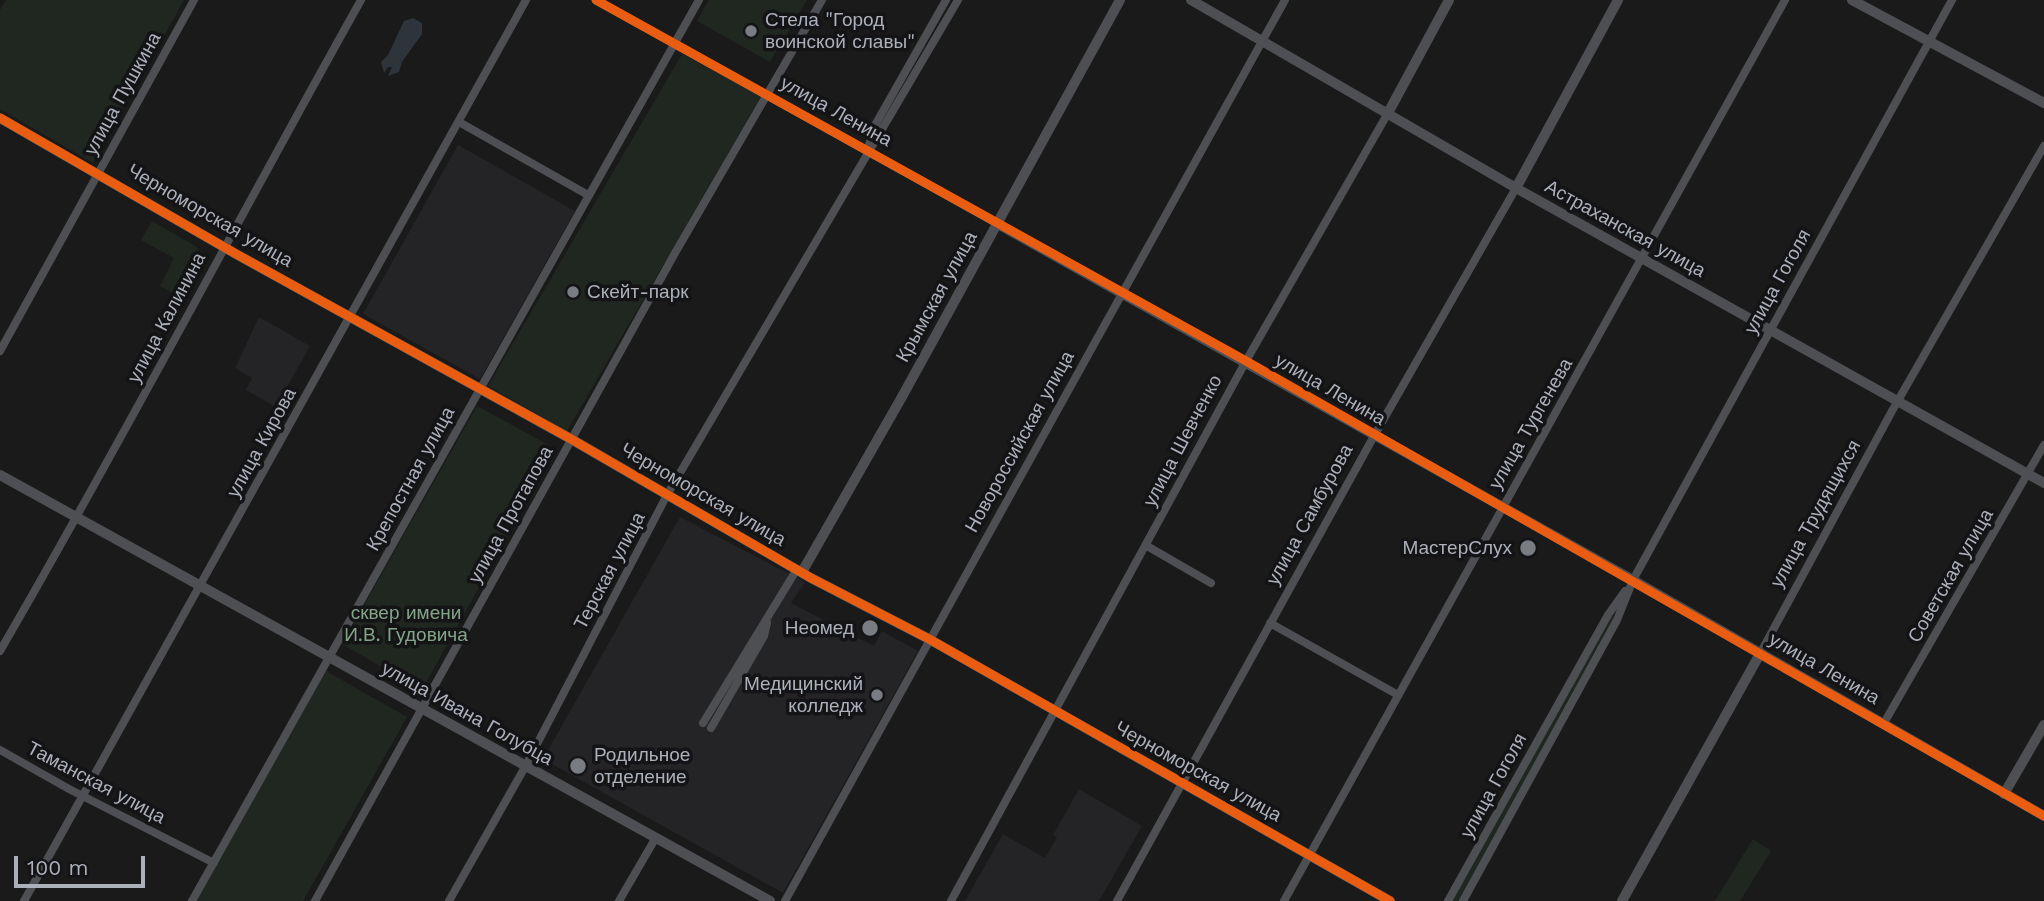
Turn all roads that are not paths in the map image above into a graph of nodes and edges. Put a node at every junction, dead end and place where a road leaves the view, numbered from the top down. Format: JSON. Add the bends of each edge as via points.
{"nodes":[{"id":1,"x":194,"y":0,"type":"edge"},
{"id":2,"x":361,"y":0,"type":"edge"},
{"id":3,"x":526,"y":0,"type":"edge"},
{"id":4,"x":596,"y":0,"type":"edge"},
{"id":5,"x":699,"y":0,"type":"edge"},
{"id":6,"x":822,"y":0,"type":"edge"},
{"id":7,"x":946,"y":0,"type":"edge"},
{"id":8,"x":958,"y":0,"type":"edge"},
{"id":9,"x":1121,"y":0,"type":"edge"},
{"id":10,"x":1191,"y":0,"type":"edge"},
{"id":11,"x":1285,"y":0,"type":"edge"},
{"id":12,"x":1448,"y":0,"type":"edge"},
{"id":13,"x":1618,"y":0,"type":"edge"},
{"id":14,"x":1785,"y":0,"type":"edge"},
{"id":15,"x":1852,"y":0,"type":"edge"},
{"id":16,"x":1951,"y":0,"type":"edge"},
{"id":17,"x":1262,"y":42,"type":"junction"},
{"id":18,"x":674,"y":43,"type":"junction"},
{"id":19,"x":1929,"y":43,"type":"junction"},
{"id":20,"x":767,"y":94,"type":"junction"},
{"id":21,"x":2044,"y":103,"type":"edge"},
{"id":22,"x":1388,"y":113,"type":"junction"},
{"id":23,"x":0,"y":118,"type":"edge"},
{"id":24,"x":459,"y":122,"type":"junction"},
{"id":25,"x":2044,"y":146,"type":"edge"},
{"id":26,"x":868,"y":150,"type":"junction"},
{"id":27,"x":97,"y":172,"type":"junction"},
{"id":28,"x":1516,"y":188,"type":"junction"},
{"id":29,"x":589,"y":195,"type":"junction"},
{"id":30,"x":996,"y":223,"type":"junction"},
{"id":31,"x":223,"y":246,"type":"junction"},
{"id":32,"x":1642,"y":258,"type":"junction"},
{"id":33,"x":1121,"y":293,"type":"junction"},
{"id":34,"x":351,"y":316,"type":"junction"},
{"id":35,"x":1770,"y":329,"type":"junction"},
{"id":36,"x":0,"y":351,"type":"edge"},
{"id":37,"x":1246,"y":361,"type":"junction"},
{"id":38,"x":480,"y":388,"type":"junction"},
{"id":39,"x":1899,"y":401,"type":"junction"},
{"id":40,"x":1374,"y":436,"type":"junction"},
{"id":41,"x":571,"y":439,"type":"junction"},
{"id":42,"x":2044,"y":445,"type":"edge"},
{"id":43,"x":2028,"y":474,"type":"junction"},
{"id":44,"x":0,"y":475,"type":"edge"},
{"id":45,"x":2044,"y":482,"type":"edge"},
{"id":46,"x":667,"y":495,"type":"junction"},
{"id":47,"x":1502,"y":507,"type":"junction"},
{"id":48,"x":77,"y":518,"type":"junction"},
{"id":49,"x":1147,"y":546,"type":"junction"},
{"id":50,"x":799,"y":571,"type":"junction"},
{"id":51,"x":1633,"y":580,"type":"junction"},
{"id":52,"x":1211,"y":583,"type":"dead end"},
{"id":53,"x":201,"y":586,"type":"junction"},
{"id":54,"x":1270,"y":623,"type":"junction"},
{"id":55,"x":929,"y":639,"type":"junction"},
{"id":56,"x":0,"y":651,"type":"edge"},
{"id":57,"x":1761,"y":652,"type":"junction"},
{"id":58,"x":330,"y":659,"type":"junction"},
{"id":59,"x":1398,"y":695,"type":"junction"},
{"id":60,"x":423,"y":707,"type":"junction"},
{"id":61,"x":1056,"y":712,"type":"junction"},
{"id":62,"x":1884,"y":723,"type":"junction"},
{"id":63,"x":707,"y":725,"type":"dead end"},
{"id":64,"x":2044,"y":725,"type":"edge"},
{"id":65,"x":0,"y":750,"type":"edge"},
{"id":66,"x":525,"y":767,"type":"junction"},
{"id":67,"x":1182,"y":783,"type":"junction"},
{"id":68,"x":2004,"y":794,"type":"junction"},
{"id":69,"x":81,"y":795,"type":"junction"},
{"id":70,"x":2044,"y":816,"type":"edge"},
{"id":71,"x":655,"y":839,"type":"junction"},
{"id":72,"x":1310,"y":855,"type":"junction"},
{"id":73,"x":214,"y":863,"type":"junction"},
{"id":74,"x":24,"y":901,"type":"edge"},
{"id":75,"x":192,"y":901,"type":"edge"},
{"id":76,"x":315,"y":901,"type":"edge"},
{"id":77,"x":449,"y":901,"type":"edge"},
{"id":78,"x":619,"y":901,"type":"edge"},
{"id":79,"x":771,"y":901,"type":"edge"},
{"id":80,"x":785,"y":901,"type":"edge"},
{"id":81,"x":951,"y":901,"type":"edge"},
{"id":82,"x":1117,"y":901,"type":"edge"},
{"id":83,"x":1284,"y":901,"type":"edge"},
{"id":84,"x":1390,"y":901,"type":"edge"},
{"id":85,"x":1448,"y":901,"type":"edge"},
{"id":86,"x":1464,"y":901,"type":"edge"},
{"id":87,"x":1622,"y":901,"type":"edge"}],
"edges":[{"from":1,"to":27,"type":"street","name":"улица Пушкина"},
{"from":2,"to":31,"type":"street","name":"улица Калинина"},
{"from":3,"to":24,"type":"street","name":"улица Кирова"},
{"from":4,"to":18,"type":"street","name":"улица Ленина"},
{"from":5,"to":18,"type":"street","name":"Крепостная улица"},
{"from":6,"to":20,"type":"street","name":"улица Протапова"},
{"from":7,"to":26,"type":"street","name":"Терская улица","via":[[874,127]]},
{"from":8,"to":26,"type":"street","name":"Терская улица"},
{"from":9,"to":30,"type":"street","name":"Крымская улица"},
{"from":10,"to":17,"type":"street","name":"Астраханская улица"},
{"from":11,"to":17,"type":"street","name":"Новороссийская улица"},
{"from":12,"to":22,"type":"street","name":"улица Шевченко"},
{"from":13,"to":28,"type":"street","name":"улица Самбурова"},
{"from":14,"to":32,"type":"street","name":"улица Тургенева"},
{"from":15,"to":19,"type":"street"},
{"from":16,"to":19,"type":"street","name":"улица Гоголя"},
{"from":17,"to":22,"type":"street","name":"Астраханская улица"},
{"from":17,"to":33,"type":"street","name":"Новороссийская улица"},
{"from":18,"to":20,"type":"street","name":"улица Ленина"},
{"from":18,"to":29,"type":"street","name":"Крепостная улица"},
{"from":19,"to":21,"type":"street"},
{"from":19,"to":35,"type":"street","name":"улица Гоголя"},
{"from":20,"to":26,"type":"street","name":"улица Ленина"},
{"from":20,"to":41,"type":"street","name":"улица Протапова"},
{"from":22,"to":28,"type":"street","name":"Астраханская улица"},
{"from":22,"to":37,"type":"street","name":"улица Шевченко"},
{"from":23,"to":27,"type":"street","name":"Черноморская улица"},
{"from":24,"to":29,"type":"street"},
{"from":24,"to":34,"type":"street","name":"улица Кирова"},
{"from":25,"to":39,"type":"street","name":"улица Трудящихся"},
{"from":26,"to":30,"type":"street","name":"улица Ленина"},
{"from":26,"to":46,"type":"street","name":"Терская улица"},
{"from":27,"to":31,"type":"street","name":"Черноморская улица"},
{"from":27,"to":36,"type":"street","name":"улица Пушкина"},
{"from":28,"to":32,"type":"street","name":"Астраханская улица"},
{"from":28,"to":40,"type":"street","name":"улица Самбурова"},
{"from":29,"to":38,"type":"street","name":"Крепостная улица"},
{"from":30,"to":33,"type":"street","name":"улица Ленина"},
{"from":30,"to":50,"type":"street","name":"Крымская улица"},
{"from":31,"to":34,"type":"street","name":"Черноморская улица"},
{"from":31,"to":48,"type":"street","name":"улица Калинина"},
{"from":32,"to":35,"type":"street","name":"Астраханская улица"},
{"from":32,"to":47,"type":"street","name":"улица Тургенева"},
{"from":33,"to":37,"type":"street","name":"улица Ленина"},
{"from":33,"to":55,"type":"street","name":"Новороссийская улица"},
{"from":34,"to":38,"type":"street","name":"Черноморская улица"},
{"from":34,"to":53,"type":"street","name":"улица Кирова"},
{"from":35,"to":39,"type":"street","name":"Астраханская улица"},
{"from":35,"to":51,"type":"street","name":"улица Гоголя"},
{"from":37,"to":40,"type":"street","name":"улица Ленина"},
{"from":37,"to":49,"type":"street","name":"улица Шевченко"},
{"from":38,"to":41,"type":"street","name":"Черноморская улица"},
{"from":38,"to":58,"type":"street","name":"Крепостная улица"},
{"from":39,"to":43,"type":"street","name":"Астраханская улица"},
{"from":39,"to":57,"type":"street","name":"улица Трудящихся"},
{"from":40,"to":47,"type":"street","name":"улица Ленина"},
{"from":40,"to":54,"type":"street","name":"улица Самбурова"},
{"from":41,"to":46,"type":"street","name":"Черноморская улица"},
{"from":41,"to":60,"type":"street","name":"улица Протапова"},
{"from":42,"to":43,"type":"street","name":"Советская улица"},
{"from":43,"to":45,"type":"street","name":"Астраханская улица"},
{"from":43,"to":62,"type":"street","name":"Советская улица"},
{"from":44,"to":48,"type":"street","name":"улица Ивана Голубца"},
{"from":46,"to":50,"type":"street","name":"Черноморская улица"},
{"from":46,"to":66,"type":"street","name":"Терская улица"},
{"from":47,"to":51,"type":"street","name":"улица Ленина"},
{"from":47,"to":59,"type":"street","name":"улица Тургенева"},
{"from":48,"to":53,"type":"street","name":"улица Ивана Голубца"},
{"from":48,"to":56,"type":"street","name":"улица Калинина"},
{"from":49,"to":52,"type":"street"},
{"from":49,"to":61,"type":"street","name":"улица Шевченко"},
{"from":50,"to":55,"type":"street","name":"Черноморская улица"},
{"from":50,"to":63,"type":"street","name":"Крымская улица","via":[[757,632]]},
{"from":51,"to":57,"type":"street","name":"улица Ленина"},
{"from":51,"to":85,"type":"street","name":"улица Гоголя","via":[[1608,615]]},
{"from":51,"to":86,"type":"street","name":"улица Гоголя","via":[[1617,620]]},
{"from":53,"to":58,"type":"street","name":"улица Ивана Голубца"},
{"from":53,"to":69,"type":"street","name":"улица Кирова"},
{"from":54,"to":59,"type":"street"},
{"from":54,"to":67,"type":"street","name":"улица Самбурова"},
{"from":55,"to":61,"type":"street","name":"Черноморская улица"},
{"from":55,"to":80,"type":"street","name":"Новороссийская улица"},
{"from":57,"to":62,"type":"street","name":"улица Ленина"},
{"from":57,"to":87,"type":"street","name":"улица Трудящихся"},
{"from":58,"to":60,"type":"street","name":"улица Ивана Голубца"},
{"from":58,"to":73,"type":"street","name":"Крепостная улица"},
{"from":59,"to":72,"type":"street","name":"улица Тургенева"},
{"from":60,"to":66,"type":"street","name":"улица Ивана Голубца"},
{"from":60,"to":76,"type":"street","name":"улица Протапова"},
{"from":61,"to":67,"type":"street","name":"Черноморская улица"},
{"from":61,"to":81,"type":"street","name":"улица Шевченко"},
{"from":62,"to":68,"type":"street","name":"улица Ленина"},
{"from":64,"to":68,"type":"street"},
{"from":65,"to":69,"type":"street","name":"Таманская улица"},
{"from":66,"to":71,"type":"street","name":"улица Ивана Голубца"},
{"from":66,"to":77,"type":"street","name":"Терская улица"},
{"from":67,"to":72,"type":"street","name":"Черноморская улица"},
{"from":67,"to":82,"type":"street","name":"улица Самбурова"},
{"from":68,"to":70,"type":"street","name":"улица Ленина"},
{"from":69,"to":73,"type":"street","name":"Таманская улица"},
{"from":69,"to":74,"type":"street","name":"улица Кирова"},
{"from":71,"to":78,"type":"street"},
{"from":71,"to":79,"type":"street","name":"улица Ивана Голубца"},
{"from":72,"to":83,"type":"street","name":"улица Тургенева"},
{"from":72,"to":84,"type":"street","name":"Черноморская улица"},
{"from":73,"to":75,"type":"street","name":"Крепостная улица"}]}
